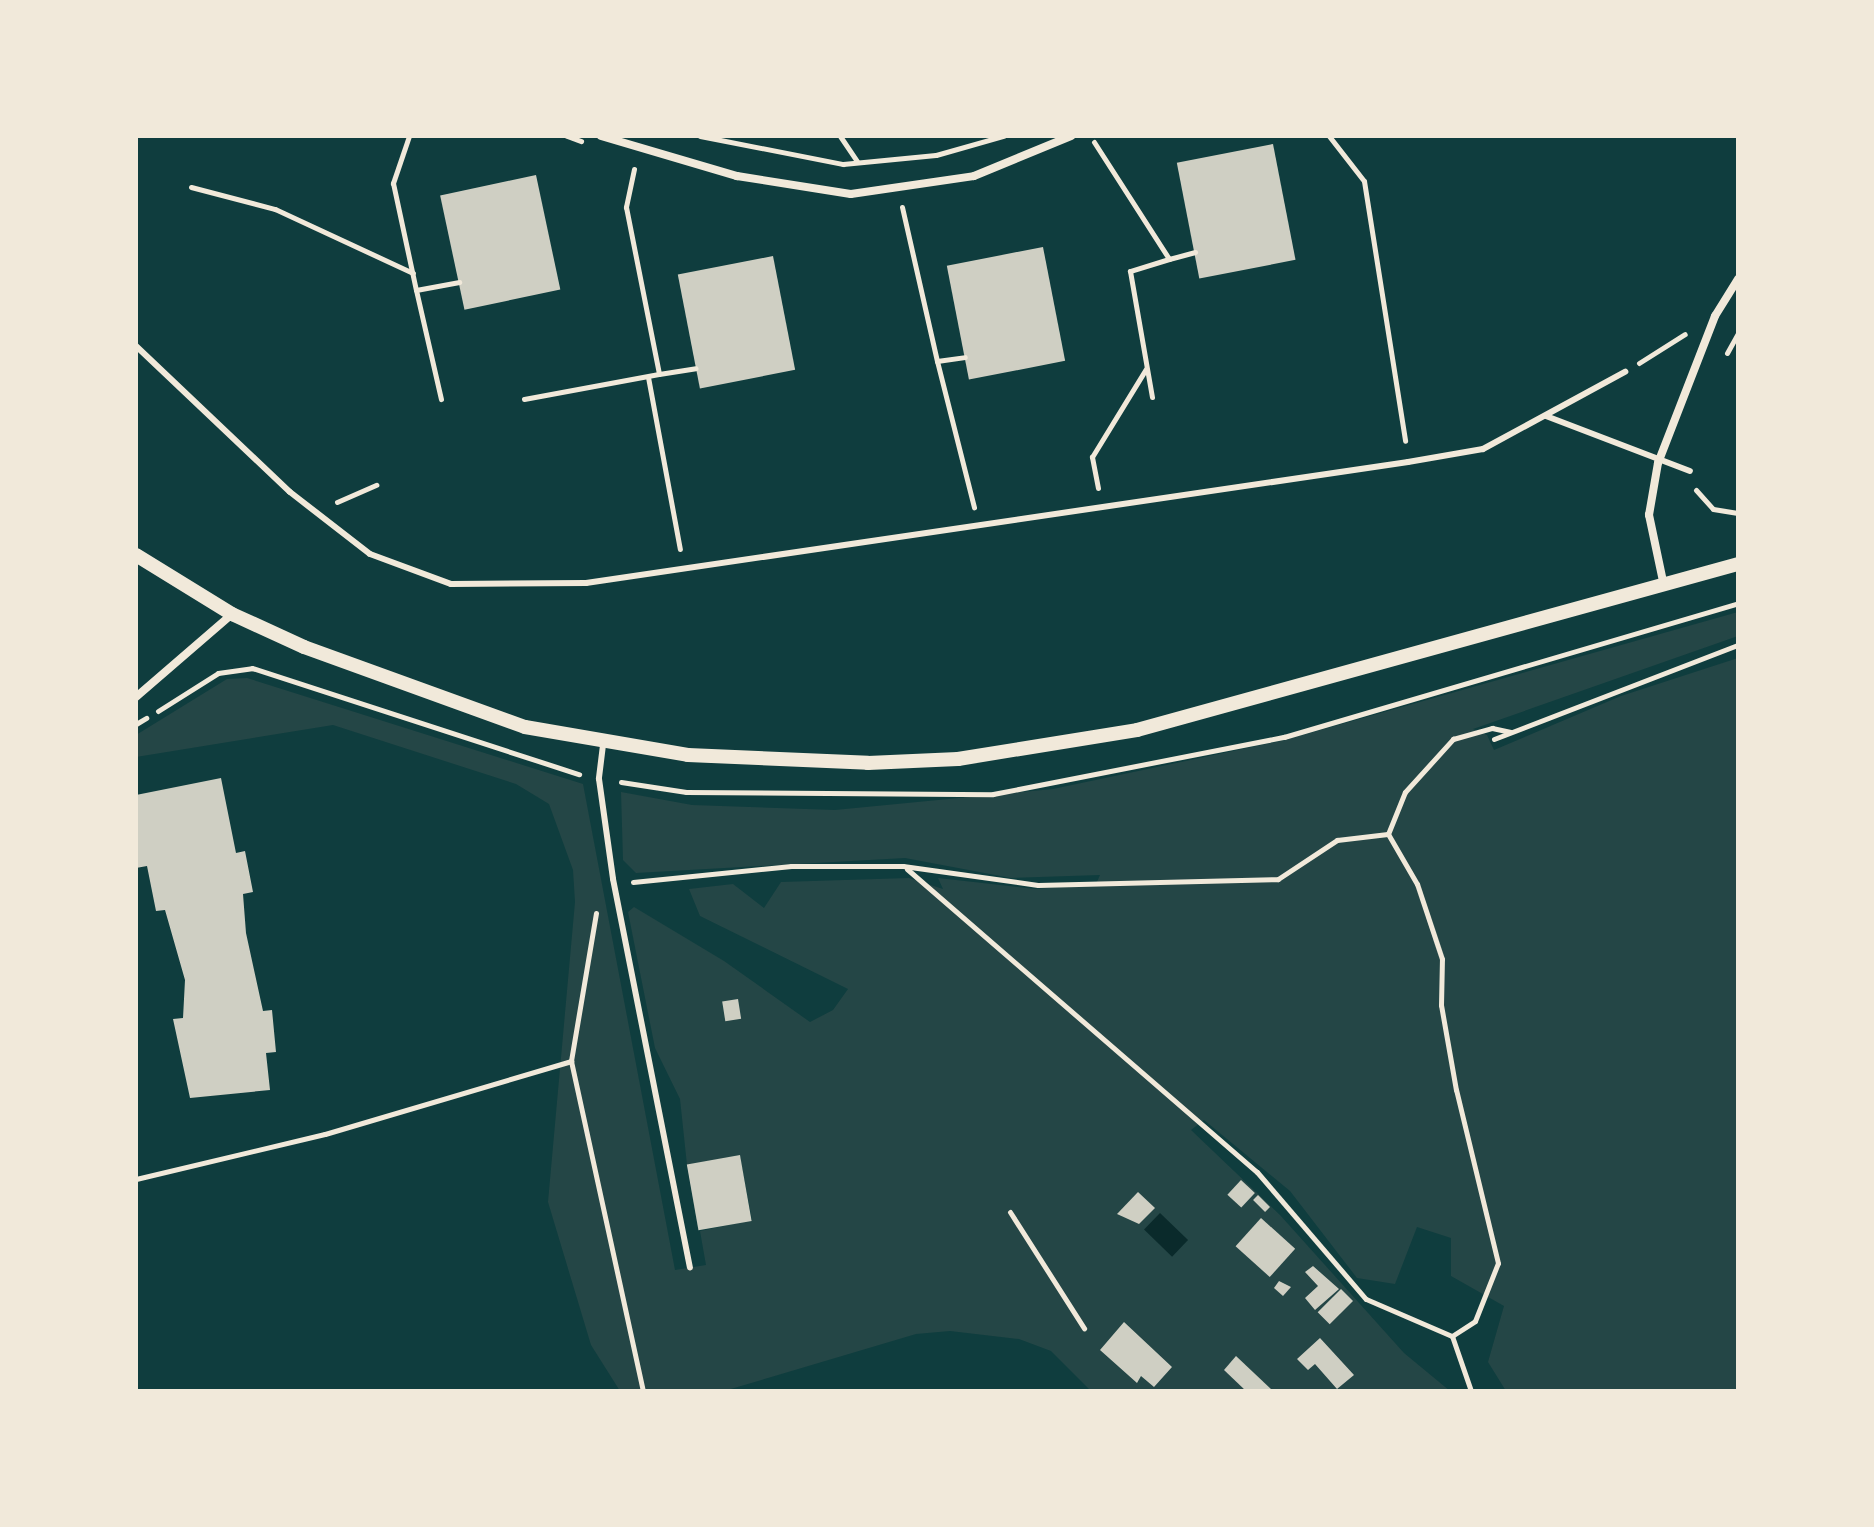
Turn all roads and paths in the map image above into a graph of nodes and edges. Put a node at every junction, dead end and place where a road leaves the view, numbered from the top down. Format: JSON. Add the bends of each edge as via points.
{"nodes":[{"id":1,"x":409,"y":136,"type":"edge"},
{"id":2,"x":601,"y":136,"type":"edge"},
{"id":3,"x":700,"y":136,"type":"edge"},
{"id":4,"x":840,"y":136,"type":"edge"},
{"id":5,"x":1003,"y":136,"type":"edge"},
{"id":6,"x":1071,"y":136,"type":"edge"},
{"id":7,"x":1329,"y":136,"type":"edge"},
{"id":8,"x":1094,"y":142,"type":"dead end"},
{"id":9,"x":640,"y":149,"type":"junction"},
{"id":10,"x":858,"y":162,"type":"junction"},
{"id":11,"x":191,"y":187,"type":"dead end"},
{"id":12,"x":901,"y":202,"type":"dead end"},
{"id":13,"x":1195,"y":252,"type":"dead end"},
{"id":14,"x":1169,"y":259,"type":"junction"},
{"id":15,"x":413,"y":273,"type":"junction"},
{"id":16,"x":1738,"y":279,"type":"edge"},
{"id":17,"x":459,"y":282,"type":"dead end"},
{"id":18,"x":416,"y":290,"type":"junction"},
{"id":19,"x":1715,"y":316,"type":"junction"},
{"id":20,"x":1738,"y":333,"type":"edge"},
{"id":21,"x":136,"y":346,"type":"edge"},
{"id":22,"x":965,"y":357,"type":"dead end"},
{"id":23,"x":937,"y":361,"type":"junction"},
{"id":24,"x":1723,"y":361,"type":"dead end"},
{"id":25,"x":696,"y":368,"type":"dead end"},
{"id":26,"x":1147,"y":368,"type":"junction"},
{"id":27,"x":1625,"y":372,"type":"joint"},
{"id":28,"x":659,"y":374,"type":"junction"},
{"id":29,"x":648,"y":377,"type":"junction"},
{"id":30,"x":1152,"y":397,"type":"dead end"},
{"id":31,"x":441,"y":399,"type":"dead end"},
{"id":32,"x":524,"y":399,"type":"dead end"},
{"id":33,"x":1546,"y":416,"type":"junction"},
{"id":34,"x":1408,"y":462,"type":"junction"},
{"id":35,"x":1658,"y":463,"type":"junction"},
{"id":36,"x":1690,"y":471,"type":"joint"},
{"id":37,"x":376,"y":485,"type":"dead end"},
{"id":38,"x":1102,"y":509,"type":"junction"},
{"id":39,"x":315,"y":512,"type":"junction"},
{"id":40,"x":1738,"y":513,"type":"edge"},
{"id":41,"x":978,"y":528,"type":"junction"},
{"id":42,"x":136,"y":555,"type":"edge"},
{"id":43,"x":1738,"y":564,"type":"edge"},
{"id":44,"x":686,"y":569,"type":"junction"},
{"id":45,"x":1664,"y":587,"type":"junction"},
{"id":46,"x":232,"y":614,"type":"junction"},
{"id":47,"x":1738,"y":645,"type":"edge"},
{"id":48,"x":252,"y":668,"type":"dead end"},
{"id":49,"x":136,"y":697,"type":"edge"},
{"id":50,"x":136,"y":724,"type":"edge"},
{"id":51,"x":1511,"y":732,"type":"junction"},
{"id":52,"x":1494,"y":739,"type":"dead end"},
{"id":53,"x":603,"y":745,"type":"junction"},
{"id":54,"x":1388,"y":834,"type":"junction"},
{"id":55,"x":903,"y":866,"type":"junction"},
{"id":56,"x":613,"y":879,"type":"junction"},
{"id":57,"x":571,"y":1061,"type":"junction"},
{"id":58,"x":136,"y":1179,"type":"edge"},
{"id":59,"x":1010,"y":1212,"type":"dead end"},
{"id":60,"x":690,"y":1267,"type":"dead end"},
{"id":61,"x":1084,"y":1328,"type":"dead end"},
{"id":62,"x":1452,"y":1336,"type":"junction"},
{"id":63,"x":643,"y":1391,"type":"edge"},
{"id":64,"x":1471,"y":1391,"type":"edge"}],
"edges":[{"from":1,"to":15,"type":"path","via":[[393,183]]},
{"from":2,"to":9,"type":"street"},
{"from":3,"to":10,"type":"path"},
{"from":4,"to":10,"type":"path"},
{"from":5,"to":10,"type":"path","via":[[936,155]]},
{"from":6,"to":9,"type":"street","via":[[974,176],[851,194],[737,176]]},
{"from":7,"to":34,"type":"path","via":[[1364,181]]},
{"from":8,"to":14,"type":"path"},
{"from":9,"to":28,"type":"path","via":[[626,207]]},
{"from":11,"to":15,"type":"path","via":[[275,209]]},
{"from":12,"to":23,"type":"path"},
{"from":13,"to":14,"type":"path"},
{"from":14,"to":26,"type":"path","via":[[1130,271]]},
{"from":15,"to":18,"type":"path"},
{"from":16,"to":19,"type":"street"},
{"from":17,"to":18,"type":"path"},
{"from":18,"to":31,"type":"path"},
{"from":19,"to":27,"type":"path"},
{"from":19,"to":35,"type":"street"},
{"from":20,"to":24,"type":"path"},
{"from":21,"to":39,"type":"lane"},
{"from":22,"to":23,"type":"path"},
{"from":23,"to":41,"type":"path","via":[[954,405]]},
{"from":25,"to":28,"type":"path"},
{"from":26,"to":30,"type":"path"},
{"from":26,"to":38,"type":"path","via":[[1092,457]]},
{"from":27,"to":33,"type":"lane"},
{"from":28,"to":29,"type":"path"},
{"from":29,"to":32,"type":"path"},
{"from":29,"to":44,"type":"path","via":[[664,486]]},
{"from":33,"to":34,"type":"lane","via":[[1483,449]]},
{"from":33,"to":35,"type":"lane"},
{"from":34,"to":38,"type":"lane"},
{"from":35,"to":36,"type":"lane"},
{"from":35,"to":45,"type":"street","via":[[1649,515]]},
{"from":36,"to":40,"type":"path","via":[[1702,500]]},
{"from":37,"to":39,"type":"path"},
{"from":38,"to":41,"type":"lane"},
{"from":39,"to":44,"type":"lane","via":[[370,554],[451,584],[586,583]]},
{"from":41,"to":44,"type":"lane"},
{"from":42,"to":46,"type":"street"},
{"from":43,"to":45,"type":"street"},
{"from":45,"to":53,"type":"street","via":[[1234,708],[1048,747],[868,763]]},
{"from":46,"to":49,"type":"street"},
{"from":46,"to":53,"type":"street","via":[[450,704]]},
{"from":47,"to":51,"type":"path"},
{"from":48,"to":50,"type":"path","via":[[218,673]]},
{"from":51,"to":52,"type":"path"},
{"from":51,"to":54,"type":"path","via":[[1492,728],[1453,739],[1405,792]]},
{"from":53,"to":56,"type":"lane","via":[[599,779]]},
{"from":54,"to":55,"type":"path","via":[[1337,840],[1278,879],[1263,880],[1038,885]]},
{"from":54,"to":62,"type":"path","via":[[1417,884],[1442,959],[1441,1005],[1456,1090],[1498,1263],[1475,1321]]},
{"from":55,"to":56,"type":"path","via":[[791,866],[647,883]]},
{"from":55,"to":62,"type":"path","via":[[1257,1172],[1366,1299]]},
{"from":56,"to":57,"type":"path","via":[[598,905]]},
{"from":56,"to":60,"type":"lane"},
{"from":57,"to":58,"type":"path","via":[[325,1134]]},
{"from":57,"to":63,"type":"path"},
{"from":59,"to":61,"type":"path"},
{"from":62,"to":64,"type":"path"}]}
